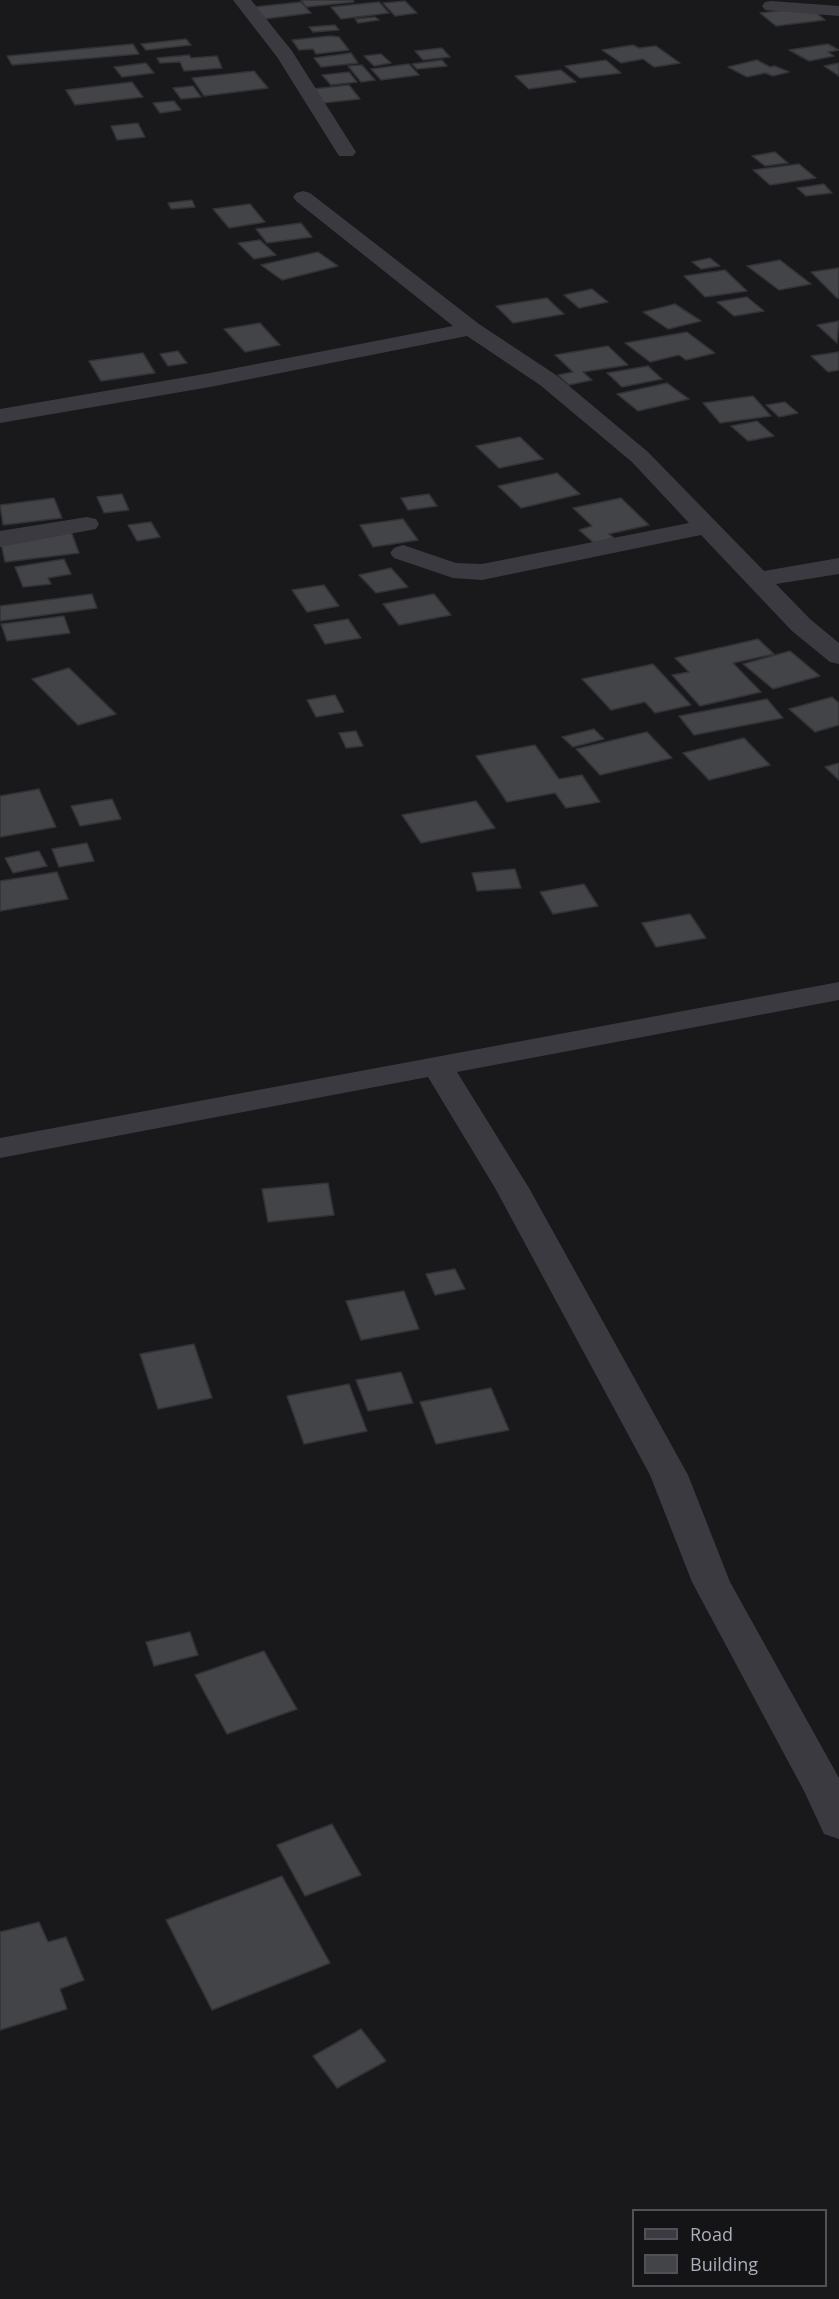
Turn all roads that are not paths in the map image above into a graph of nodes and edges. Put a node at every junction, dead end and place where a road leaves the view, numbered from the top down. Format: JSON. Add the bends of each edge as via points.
{"nodes":[{"id":1,"x":242,"y":0,"type":"edge"},
{"id":2,"x":771,"y":6,"type":"dead end"},
{"id":3,"x":839,"y":11,"type":"edge"},
{"id":4,"x":346,"y":152,"type":"dead end"},
{"id":5,"x":303,"y":197,"type":"dead end"},
{"id":6,"x":471,"y":329,"type":"junction"},
{"id":7,"x":0,"y":416,"type":"edge"},
{"id":8,"x":87,"y":524,"type":"dead end"},
{"id":9,"x":705,"y":527,"type":"junction"},
{"id":10,"x":0,"y":539,"type":"edge"},
{"id":11,"x":403,"y":553,"type":"dead end"},
{"id":12,"x":839,"y":566,"type":"edge"},
{"id":13,"x":756,"y":580,"type":"junction"},
{"id":14,"x":839,"y":656,"type":"edge"},
{"id":15,"x":839,"y":991,"type":"edge"},
{"id":16,"x":436,"y":1066,"type":"junction"},
{"id":17,"x":0,"y":1148,"type":"edge"},
{"id":18,"x":839,"y":1822,"type":"edge"}],
"edges":[{"from":1,"to":4,"type":"street","via":[[285,55]]},
{"from":2,"to":3,"type":"street"},
{"from":5,"to":6,"type":"street"},
{"from":6,"to":7,"type":"street"},
{"from":6,"to":9,"type":"street","via":[[548,380],[615,436]]},
{"from":8,"to":10,"type":"street"},
{"from":9,"to":11,"type":"street","via":[[482,572],[453,570]]},
{"from":9,"to":13,"type":"street"},
{"from":12,"to":13,"type":"street"},
{"from":13,"to":14,"type":"street"},
{"from":15,"to":16,"type":"street"},
{"from":16,"to":17,"type":"street"},
{"from":16,"to":18,"type":"street","via":[[512,1188],[669,1475],[711,1582]]}]}
